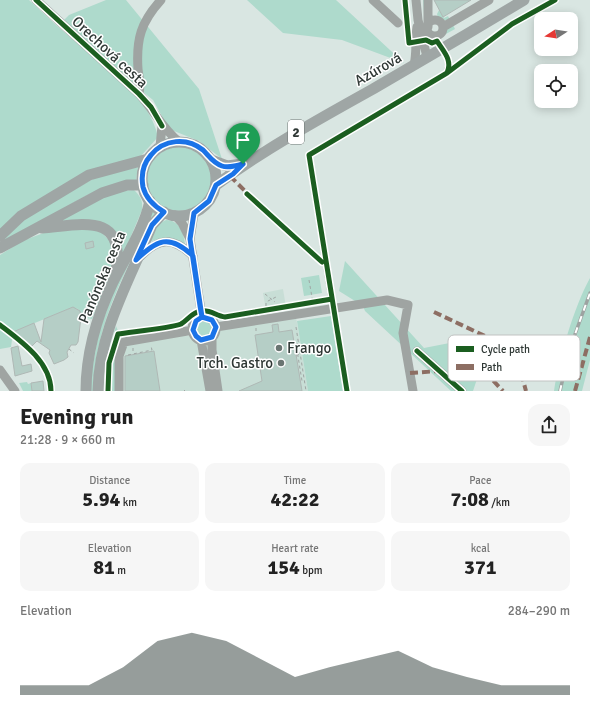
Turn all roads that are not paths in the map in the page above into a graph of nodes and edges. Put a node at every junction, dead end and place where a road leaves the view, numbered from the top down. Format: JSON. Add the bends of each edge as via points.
{"nodes":[{"id":1,"x":36,"y":0,"type":"edge"},
{"id":2,"x":161,"y":0,"type":"edge"},
{"id":3,"x":373,"y":0,"type":"edge"},
{"id":4,"x":416,"y":0,"type":"edge"},
{"id":5,"x":428,"y":0,"type":"edge"},
{"id":6,"x":489,"y":0,"type":"edge"},
{"id":7,"x":524,"y":0,"type":"edge"},
{"id":8,"x":418,"y":20,"type":"junction"},
{"id":9,"x":398,"y":23,"type":"dead end"},
{"id":10,"x":427,"y":57,"type":"junction"},
{"id":11,"x":414,"y":65,"type":"junction"},
{"id":12,"x":139,"y":94,"type":"junction"},
{"id":13,"x":162,"y":126,"type":"junction"},
{"id":14,"x":178,"y":142,"type":"junction"},
{"id":15,"x":160,"y":147,"type":"junction"},
{"id":16,"x":148,"y":159,"type":"junction"},
{"id":17,"x":211,"y":160,"type":"junction"},
{"id":18,"x":243,"y":164,"type":"junction"},
{"id":19,"x":143,"y":185,"type":"junction"},
{"id":20,"x":216,"y":185,"type":"junction"},
{"id":21,"x":150,"y":201,"type":"junction"},
{"id":22,"x":164,"y":212,"type":"junction"},
{"id":23,"x":194,"y":213,"type":"junction"},
{"id":24,"x":175,"y":216,"type":"junction"},
{"id":25,"x":39,"y":229,"type":"junction"},
{"id":26,"x":0,"y":236,"type":"edge"},
{"id":27,"x":190,"y":239,"type":"junction"},
{"id":28,"x":0,"y":248,"type":"edge"},
{"id":29,"x":193,"y":256,"type":"junction"},
{"id":30,"x":136,"y":260,"type":"junction"},
{"id":31,"x":114,"y":282,"type":"junction"},
{"id":32,"x":202,"y":317,"type":"junction"},
{"id":33,"x":216,"y":327,"type":"junction"},
{"id":34,"x":193,"y":330,"type":"junction"},
{"id":35,"x":212,"y":337,"type":"junction"},
{"id":36,"x":201,"y":340,"type":"junction"},
{"id":37,"x":417,"y":351,"type":"dead end"},
{"id":38,"x":0,"y":370,"type":"edge"},
{"id":39,"x":448,"y":379,"type":"edge"},
{"id":40,"x":451,"y":381,"type":"edge"},
{"id":41,"x":15,"y":391,"type":"edge"},
{"id":42,"x":86,"y":391,"type":"edge"},
{"id":43,"x":98,"y":391,"type":"edge"},
{"id":44,"x":119,"y":391,"type":"edge"},
{"id":45,"x":210,"y":391,"type":"edge"},
{"id":46,"x":218,"y":391,"type":"edge"},
{"id":47,"x":413,"y":391,"type":"edge"},
{"id":48,"x":462,"y":391,"type":"edge"}],
"edges":[{"from":1,"to":12,"type":"street","name":"Orechová cesta"},
{"from":2,"to":12,"type":"street","via":[[147,17],[141,30],[138,50]]},
{"from":3,"to":9,"type":"street"},
{"from":4,"to":8,"type":"street"},
{"from":5,"to":6,"type":"street","via":[[428,27],[430,22],[435,21],[443,27]]},
{"from":7,"to":10,"type":"main road","name":"Azúrová","number":"2"},
{"from":8,"to":10,"type":"street"},
{"from":8,"to":11,"type":"street"},
{"from":10,"to":11,"type":"main road","name":"Azúrová","number":"2"},
{"from":11,"to":18,"type":"main road","name":"Azúrová","number":"2"},
{"from":12,"to":13,"type":"street","name":"Orechová cesta","via":[[151,107]]},
{"from":13,"to":14,"type":"street","name":"Orechová cesta"},
{"from":13,"to":15,"type":"street"},
{"from":14,"to":15,"type":"main road","number":"2"},
{"from":14,"to":17,"type":"main road","number":"2","via":[[197,146]]},
{"from":15,"to":16,"type":"main road","number":"2"},
{"from":16,"to":19,"type":"main road","via":[[143,174]]},
{"from":16,"to":26,"type":"main road","number":"2","via":[[89,175],[32,209]]},
{"from":17,"to":18,"type":"main road","number":"2","via":[[221,166]]},
{"from":17,"to":20,"type":"main road"},
{"from":18,"to":20,"type":"main road","number":"2"},
{"from":19,"to":21,"type":"main road"},
{"from":19,"to":25,"type":"main road","via":[[126,185],[102,193]]},
{"from":20,"to":23,"type":"main road","via":[[209,201]]},
{"from":21,"to":22,"type":"main road"},
{"from":21,"to":31,"type":"main road","name":"Panónska cesta"},
{"from":22,"to":24,"type":"main road"},
{"from":22,"to":30,"type":"main road","name":"Panónska cesta","via":[[152,225]]},
{"from":23,"to":24,"type":"main road"},
{"from":23,"to":27,"type":"street"},
{"from":24,"to":27,"type":"street","via":[[182,223]]},
{"from":25,"to":28,"type":"main road"},
{"from":25,"to":31,"type":"main road","via":[[86,223],[96,224],[106,230],[112,236],[118,250]]},
{"from":27,"to":29,"type":"street"},
{"from":29,"to":30,"type":"street","via":[[179,244],[165,241],[152,245]]},
{"from":29,"to":32,"type":"street"},
{"from":30,"to":43,"type":"main road","name":"Panónska cesta","via":[[106,335],[100,361]]},
{"from":31,"to":42,"type":"main road","name":"Panónska cesta","via":[[92,340]]},
{"from":32,"to":33,"type":"street","via":[[212,320]]},
{"from":32,"to":34,"type":"street","via":[[196,321]]},
{"from":33,"to":35,"type":"street"},
{"from":33,"to":47,"type":"street","via":[[387,300],[408,306],[403,333]]},
{"from":34,"to":36,"type":"street"},
{"from":34,"to":44,"type":"street","via":[[124,342],[120,356]]},
{"from":35,"to":36,"type":"street"},
{"from":35,"to":46,"type":"street"},
{"from":36,"to":45,"type":"street"},
{"from":37,"to":39,"type":"street"},
{"from":38,"to":41,"type":"street"},
{"from":40,"to":48,"type":"street"}]}
